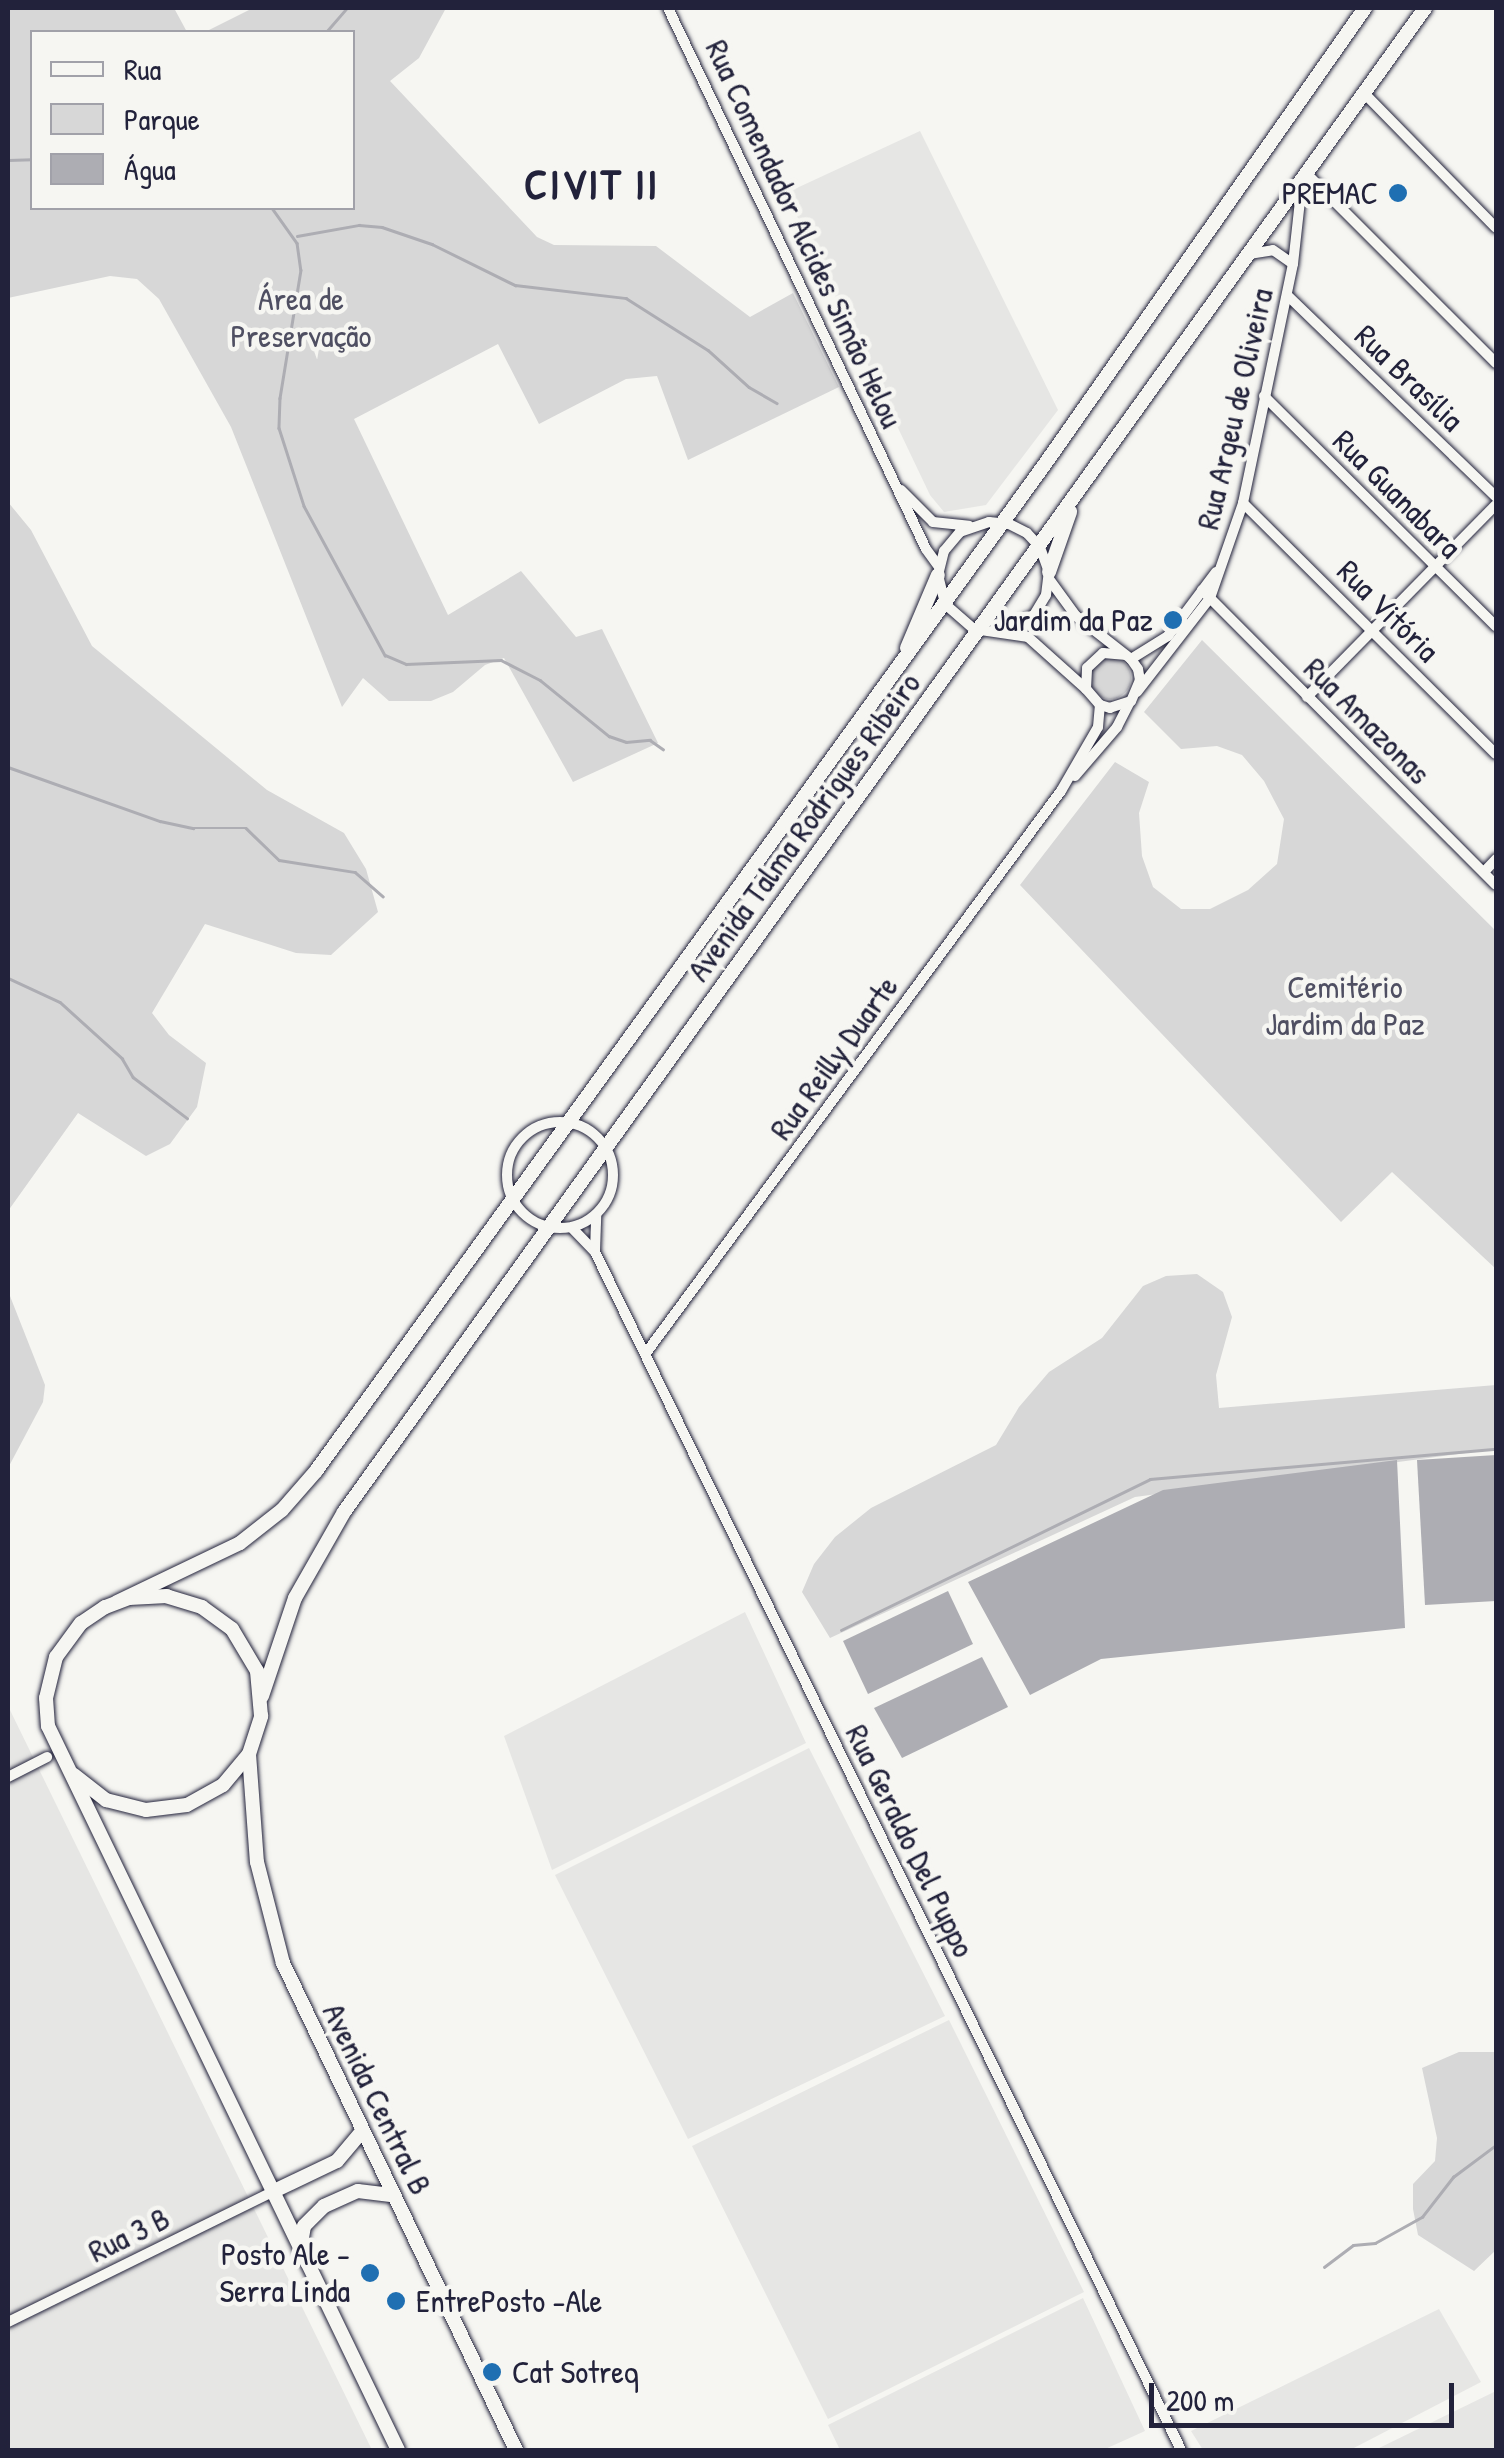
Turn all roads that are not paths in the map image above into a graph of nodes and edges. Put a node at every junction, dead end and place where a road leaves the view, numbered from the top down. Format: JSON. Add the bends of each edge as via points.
{"nodes":[{"id":1,"x":668,"y":8,"type":"edge"},
{"id":2,"x":1365,"y":8,"type":"edge"},
{"id":3,"x":1425,"y":8,"type":"edge"},
{"id":4,"x":1364,"y":92,"type":"junction"},
{"id":5,"x":1305,"y":179,"type":"junction"},
{"id":6,"x":1494,"y":220,"type":"edge"},
{"id":7,"x":1249,"y":254,"type":"junction"},
{"id":8,"x":1293,"y":264,"type":"junction"},
{"id":9,"x":1287,"y":295,"type":"junction"},
{"id":10,"x":1496,"y":362,"type":"edge"},
{"id":11,"x":1264,"y":396,"type":"junction"},
{"id":12,"x":893,"y":482,"type":"junction"},
{"id":13,"x":1496,"y":497,"type":"edge"},
{"id":14,"x":1073,"y":502,"type":"junction"},
{"id":15,"x":1244,"y":503,"type":"junction"},
{"id":16,"x":1496,"y":506,"type":"edge"},
{"id":17,"x":1003,"y":522,"type":"junction"},
{"id":18,"x":975,"y":524,"type":"junction"},
{"id":19,"x":1040,"y":547,"type":"junction"},
{"id":20,"x":1223,"y":564,"type":"joint"},
{"id":21,"x":1436,"y":569,"type":"junction"},
{"id":22,"x":938,"y":571,"type":"junction"},
{"id":23,"x":1049,"y":576,"type":"junction"},
{"id":24,"x":1206,"y":594,"type":"junction"},
{"id":25,"x":944,"y":604,"type":"junction"},
{"id":26,"x":1496,"y":626,"type":"edge"},
{"id":27,"x":980,"y":631,"type":"junction"},
{"id":28,"x":999,"y":632,"type":"junction"},
{"id":29,"x":1373,"y":632,"type":"junction"},
{"id":30,"x":1128,"y":657,"type":"junction"},
{"id":31,"x":901,"y":665,"type":"junction"},
{"id":32,"x":1086,"y":689,"type":"junction"},
{"id":33,"x":1134,"y":696,"type":"junction"},
{"id":34,"x":1307,"y":698,"type":"junction"},
{"id":35,"x":1100,"y":705,"type":"junction"},
{"id":36,"x":1496,"y":754,"type":"edge"},
{"id":37,"x":1060,"y":791,"type":"junction"},
{"id":38,"x":1496,"y":859,"type":"edge"},
{"id":39,"x":1484,"y":872,"type":"junction"},
{"id":40,"x":1496,"y":885,"type":"edge"},
{"id":41,"x":570,"y":1123,"type":"junction"},
{"id":42,"x":606,"y":1148,"type":"junction"},
{"id":43,"x":513,"y":1202,"type":"junction"},
{"id":44,"x":596,"y":1216,"type":"junction"},
{"id":45,"x":550,"y":1228,"type":"junction"},
{"id":46,"x":572,"y":1228,"type":"junction"},
{"id":47,"x":596,"y":1252,"type":"junction"},
{"id":48,"x":646,"y":1353,"type":"junction"},
{"id":49,"x":118,"y":1602,"type":"junction"},
{"id":50,"x":262,"y":1696,"type":"junction"},
{"id":51,"x":249,"y":1754,"type":"junction"},
{"id":52,"x":47,"y":1757,"type":"dead end"},
{"id":53,"x":8,"y":1776,"type":"edge"},
{"id":54,"x":74,"y":1776,"type":"junction"},
{"id":55,"x":361,"y":2132,"type":"junction"},
{"id":56,"x":272,"y":2192,"type":"junction"},
{"id":57,"x":393,"y":2195,"type":"junction"},
{"id":58,"x":300,"y":2250,"type":"junction"},
{"id":59,"x":8,"y":2322,"type":"edge"},
{"id":60,"x":398,"y":2450,"type":"edge"},
{"id":61,"x":516,"y":2450,"type":"edge"},
{"id":62,"x":1182,"y":2450,"type":"edge"}],
"edges":[{"from":1,"to":12,"type":"street","name":"Rua Comendador Alcides Simão Helou"},
{"from":2,"to":17,"type":"main road","name":"Avenida Talma Rodrigues Ribeiro"},
{"from":3,"to":4,"type":"main road","name":"Avenida Talma Rodrigues Ribeiro"},
{"from":4,"to":5,"type":"main road","name":"Avenida Talma Rodrigues Ribeiro"},
{"from":4,"to":6,"type":"street"},
{"from":5,"to":7,"type":"main road","name":"Avenida Talma Rodrigues Ribeiro"},
{"from":5,"to":8,"type":"street","name":"Rua Argeu de Oliveira"},
{"from":5,"to":10,"type":"street"},
{"from":7,"to":8,"type":"street","name":"Rua Argeu de Oliveira","via":[[1273,250]]},
{"from":7,"to":14,"type":"main road","name":"Avenida Talma Rodrigues Ribeiro"},
{"from":8,"to":9,"type":"street","name":"Rua Argeu de Oliveira"},
{"from":9,"to":11,"type":"street","name":"Rua Argeu de Oliveira"},
{"from":9,"to":13,"type":"street","name":"Rua Brasília"},
{"from":11,"to":15,"type":"street","name":"Rua Argeu de Oliveira"},
{"from":11,"to":21,"type":"street","name":"Rua Guanabara"},
{"from":12,"to":18,"type":"street","name":"Rua Comendador Alcides Simão Helou","via":[[933,522]]},
{"from":12,"to":22,"type":"street","name":"Rua Comendador Alcides Simão Helou"},
{"from":14,"to":19,"type":"main road","name":"Avenida Talma Rodrigues Ribeiro"},
{"from":14,"to":23,"type":"main road"},
{"from":15,"to":20,"type":"street","name":"Rua Argeu de Oliveira"},
{"from":15,"to":29,"type":"street","name":"Rua Vitória"},
{"from":16,"to":21,"type":"street"},
{"from":17,"to":18,"type":"street","name":"Rua Comendador Alcides Simão Helou"},
{"from":17,"to":19,"type":"street","via":[[1027,532]]},
{"from":17,"to":25,"type":"main road","name":"Avenida Talma Rodrigues Ribeiro"},
{"from":18,"to":22,"type":"street","via":[[954,538]]},
{"from":19,"to":23,"type":"street"},
{"from":19,"to":27,"type":"main road","name":"Avenida Talma Rodrigues Ribeiro"},
{"from":20,"to":24,"type":"street","name":"Rua Reilly Duarte"},
{"from":21,"to":26,"type":"street","name":"Rua Guanabara"},
{"from":21,"to":29,"type":"street"},
{"from":22,"to":25,"type":"street","name":"Rua Comendador Alcides Simão Helou"},
{"from":22,"to":31,"type":"main road"},
{"from":23,"to":28,"type":"street","via":[[1034,615]]},
{"from":23,"to":30,"type":"street","via":[[1076,616]]},
{"from":24,"to":30,"type":"street","name":"Rua Reilly Duarte","via":[[1168,636]]},
{"from":24,"to":33,"type":"street","name":"Rua Reilly Duarte"},
{"from":24,"to":34,"type":"street","name":"Rua Amazonas"},
{"from":25,"to":27,"type":"street"},
{"from":25,"to":31,"type":"main road","name":"Avenida Talma Rodrigues Ribeiro"},
{"from":27,"to":28,"type":"street"},
{"from":27,"to":42,"type":"main road","name":"Avenida Talma Rodrigues Ribeiro"},
{"from":28,"to":32,"type":"street","via":[[1028,637]]},
{"from":29,"to":34,"type":"street"},
{"from":29,"to":36,"type":"street","name":"Rua Vitória"},
{"from":30,"to":32,"type":"street","via":[[1094,659]]},
{"from":30,"to":33,"type":"street","via":[[1140,680]]},
{"from":31,"to":41,"type":"main road","name":"Avenida Talma Rodrigues Ribeiro"},
{"from":32,"to":35,"type":"street"},
{"from":33,"to":35,"type":"street","via":[[1110,708]]},
{"from":33,"to":37,"type":"street","name":"Rua Reilly Duarte","via":[[1117,726]]},
{"from":34,"to":39,"type":"street","name":"Rua Amazonas"},
{"from":35,"to":37,"type":"street","name":"Rua Reilly Duarte","via":[[1098,728]]},
{"from":37,"to":48,"type":"street","name":"Rua Reilly Duarte"},
{"from":38,"to":39,"type":"street"},
{"from":39,"to":40,"type":"street","name":"Rua Amazonas"},
{"from":41,"to":42,"type":"street"},
{"from":41,"to":43,"type":"main road","name":"Avenida Talma Rodrigues Ribeiro"},
{"from":41,"to":43,"type":"street","via":[[548,1124],[519,1142],[508,1166]]},
{"from":42,"to":44,"type":"street","via":[[612,1188]]},
{"from":42,"to":45,"type":"main road","name":"Avenida Talma Rodrigues Ribeiro"},
{"from":43,"to":45,"type":"street"},
{"from":43,"to":49,"type":"main road","name":"Avenida Talma Rodrigues Ribeiro","via":[[282,1510],[213,1559]]},
{"from":44,"to":46,"type":"street"},
{"from":44,"to":47,"type":"street","name":"Rua Geraldo Del Puppo"},
{"from":45,"to":46,"type":"street"},
{"from":45,"to":50,"type":"main road","name":"Avenida Talma Rodrigues Ribeiro","via":[[330,1534],[294,1598]]},
{"from":46,"to":47,"type":"street","name":"Rua Geraldo Del Puppo"},
{"from":47,"to":48,"type":"street","name":"Rua Geraldo Del Puppo"},
{"from":48,"to":62,"type":"street","name":"Rua Geraldo Del Puppo"},
{"from":49,"to":50,"type":"main road","name":"Avenida Central B","via":[[167,1596],[213,1613],[247,1648]]},
{"from":49,"to":54,"type":"main road","name":"Avenida Central B","via":[[72,1634],[48,1684],[52,1740]]},
{"from":50,"to":51,"type":"main road","name":"Avenida Central B"},
{"from":51,"to":54,"type":"main road","name":"Avenida Central B","via":[[223,1785],[187,1805],[146,1810],[106,1800]]},
{"from":51,"to":55,"type":"main road","name":"Avenida Central B","via":[[254,1844],[273,1935]]},
{"from":52,"to":53,"type":"street"},
{"from":54,"to":56,"type":"main road","name":"Avenida Central B"},
{"from":55,"to":56,"type":"main road","via":[[338,2161]]},
{"from":55,"to":57,"type":"main road","name":"Avenida Central B"},
{"from":56,"to":58,"type":"main road","name":"Avenida Central B"},
{"from":56,"to":59,"type":"street","name":"Rua 3 B"},
{"from":57,"to":58,"type":"main road","via":[[358,2192],[324,2206],[304,2226]]},
{"from":57,"to":61,"type":"main road","name":"Avenida Central B"},
{"from":58,"to":60,"type":"main road","name":"Avenida Central B"}]}
